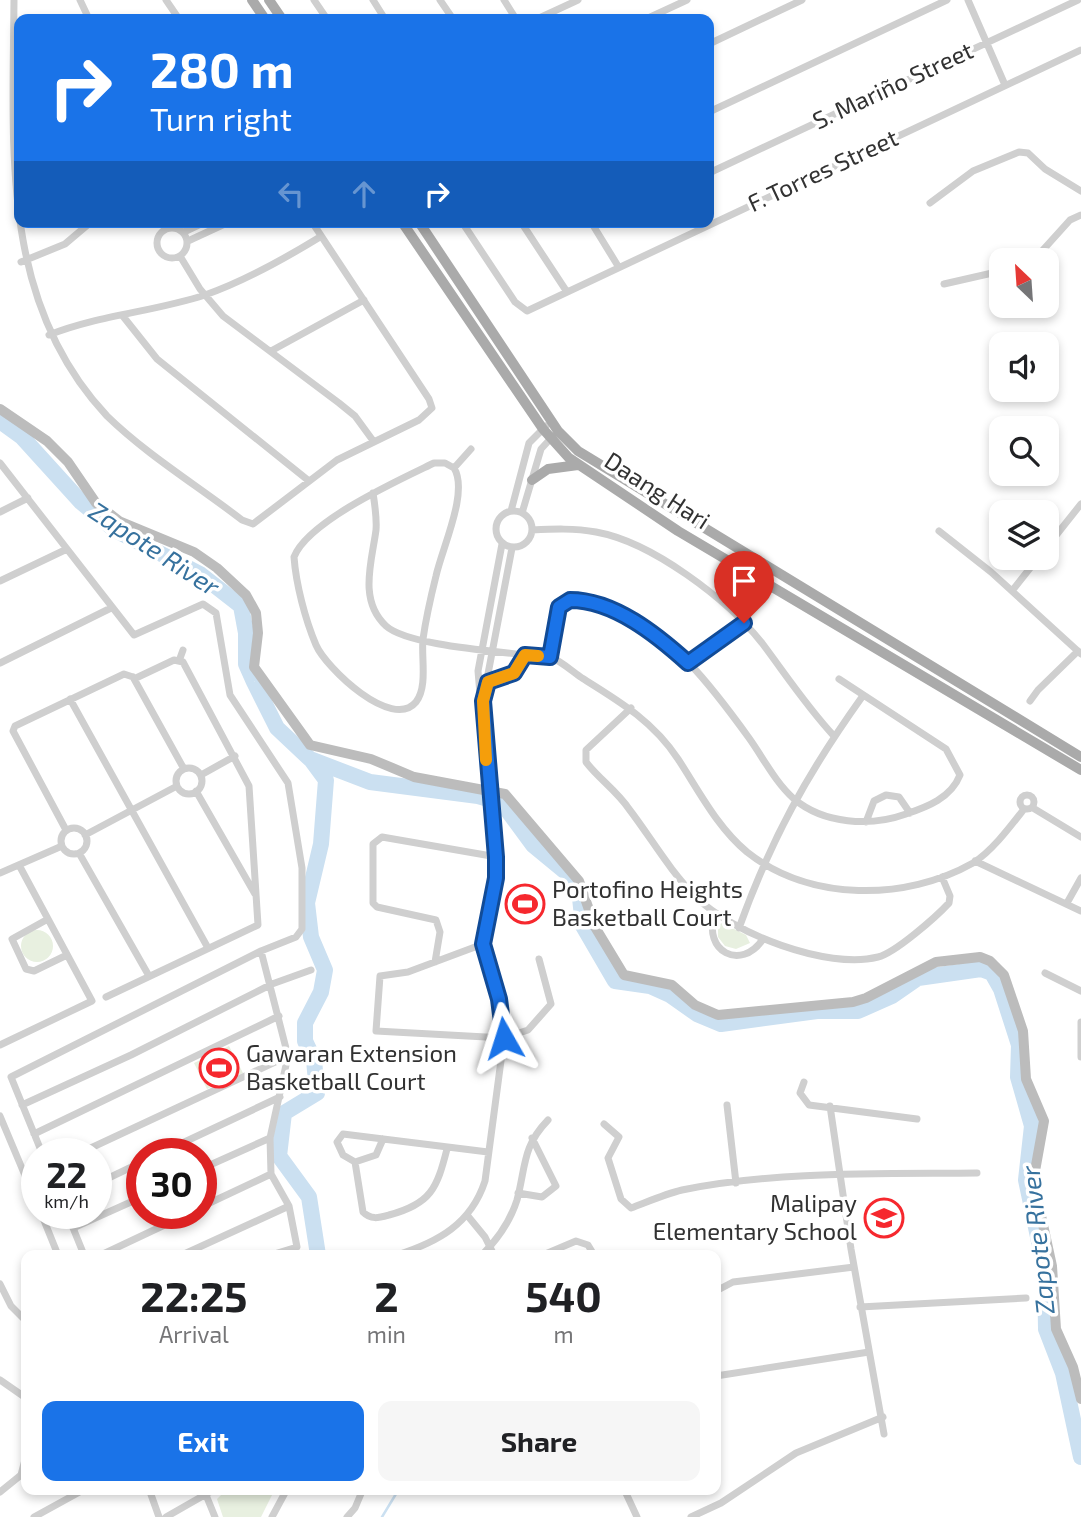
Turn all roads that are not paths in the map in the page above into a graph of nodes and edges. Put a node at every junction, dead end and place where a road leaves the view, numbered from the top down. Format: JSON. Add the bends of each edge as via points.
{"nodes":[{"id":1,"x":578,"y":0,"type":"edge"},
{"id":2,"x":687,"y":0,"type":"edge"},
{"id":3,"x":802,"y":0,"type":"edge"},
{"id":4,"x":947,"y":0,"type":"edge"},
{"id":5,"x":968,"y":0,"type":"edge"},
{"id":6,"x":1078,"y":0,"type":"edge"},
{"id":7,"x":548,"y":14,"type":"edge"},
{"id":8,"x":657,"y":14,"type":"edge"},
{"id":9,"x":714,"y":42,"type":"edge"},
{"id":10,"x":986,"y":43,"type":"junction"},
{"id":11,"x":1081,"y":50,"type":"edge"},
{"id":12,"x":1005,"y":85,"type":"junction"},
{"id":13,"x":714,"y":110,"type":"edge"},
{"id":14,"x":714,"y":171,"type":"edge"},
{"id":15,"x":1081,"y":191,"type":"edge"},
{"id":16,"x":14,"y":198,"type":"edge"},
{"id":17,"x":930,"y":203,"type":"dead end"},
{"id":18,"x":1081,"y":215,"type":"edge"},
{"id":19,"x":714,"y":221,"type":"edge"},
{"id":20,"x":14,"y":223,"type":"edge"},
{"id":21,"x":15,"y":228,"type":"edge"},
{"id":22,"x":84,"y":228,"type":"edge"},
{"id":23,"x":161,"y":228,"type":"edge"},
{"id":24,"x":177,"y":228,"type":"edge"},
{"id":25,"x":192,"y":228,"type":"edge"},
{"id":26,"x":216,"y":228,"type":"edge"},
{"id":27,"x":315,"y":228,"type":"edge"},
{"id":28,"x":406,"y":228,"type":"edge"},
{"id":29,"x":423,"y":228,"type":"edge"},
{"id":30,"x":466,"y":228,"type":"edge"},
{"id":31,"x":525,"y":228,"type":"edge"},
{"id":32,"x":595,"y":228,"type":"edge"},
{"id":33,"x":699,"y":228,"type":"edge"},
{"id":34,"x":184,"y":232,"type":"junction"},
{"id":35,"x":320,"y":237,"type":"junction"},
{"id":36,"x":188,"y":241,"type":"junction"},
{"id":37,"x":1045,"y":248,"type":"edge"},
{"id":38,"x":180,"y":256,"type":"junction"},
{"id":39,"x":21,"y":261,"type":"junction"},
{"id":40,"x":618,"y":266,"type":"junction"},
{"id":41,"x":989,"y":274,"type":"edge"},
{"id":42,"x":944,"y":284,"type":"dead end"},
{"id":43,"x":566,"y":292,"type":"junction"},
{"id":44,"x":205,"y":295,"type":"junction"},
{"id":45,"x":364,"y":300,"type":"junction"},
{"id":46,"x":122,"y":315,"type":"junction"},
{"id":47,"x":49,"y":335,"type":"junction"},
{"id":48,"x":271,"y":351,"type":"junction"},
{"id":49,"x":0,"y":409,"type":"edge"},
{"id":50,"x":551,"y":420,"type":"junction"},
{"id":51,"x":542,"y":429,"type":"junction"},
{"id":52,"x":554,"y":435,"type":"junction"},
{"id":53,"x":374,"y":442,"type":"junction"},
{"id":54,"x":471,"y":449,"type":"dead end"},
{"id":55,"x":0,"y":463,"type":"edge"},
{"id":56,"x":578,"y":464,"type":"junction"},
{"id":57,"x":454,"y":468,"type":"junction"},
{"id":58,"x":532,"y":480,"type":"junction"},
{"id":59,"x":309,"y":481,"type":"junction"},
{"id":60,"x":373,"y":494,"type":"junction"},
{"id":61,"x":28,"y":499,"type":"junction"},
{"id":62,"x":1081,"y":504,"type":"edge"},
{"id":63,"x":511,"y":511,"type":"junction"},
{"id":64,"x":0,"y":512,"type":"edge"},
{"id":65,"x":522,"y":513,"type":"junction"},
{"id":66,"x":532,"y":530,"type":"junction"},
{"id":67,"x":939,"y":531,"type":"dead end"},
{"id":68,"x":1059,"y":532,"type":"edge"},
{"id":69,"x":502,"y":544,"type":"junction"},
{"id":70,"x":512,"y":548,"type":"junction"},
{"id":71,"x":67,"y":549,"type":"junction"},
{"id":72,"x":1029,"y":570,"type":"edge"},
{"id":73,"x":0,"y":581,"type":"edge"},
{"id":74,"x":1012,"y":592,"type":"junction"},
{"id":75,"x":111,"y":608,"type":"junction"},
{"id":76,"x":744,"y":623,"type":"junction"},
{"id":77,"x":423,"y":641,"type":"junction"},
{"id":78,"x":889,"y":647,"type":"junction"},
{"id":79,"x":481,"y":648,"type":"junction"},
{"id":80,"x":492,"y":649,"type":"junction"},
{"id":81,"x":183,"y":650,"type":"dead end"},
{"id":82,"x":1079,"y":652,"type":"edge"},
{"id":83,"x":525,"y":655,"type":"junction"},
{"id":84,"x":550,"y":657,"type":"junction"},
{"id":85,"x":179,"y":661,"type":"junction"},
{"id":86,"x":0,"y":663,"type":"edge"},
{"id":87,"x":688,"y":663,"type":"junction"},
{"id":88,"x":133,"y":677,"type":"junction"},
{"id":89,"x":839,"y":680,"type":"dead end"},
{"id":90,"x":488,"y":682,"type":"junction"},
{"id":91,"x":862,"y":697,"type":"junction"},
{"id":92,"x":70,"y":699,"type":"junction"},
{"id":93,"x":483,"y":701,"type":"junction"},
{"id":94,"x":1030,"y":701,"type":"dead end"},
{"id":95,"x":631,"y":708,"type":"junction"},
{"id":96,"x":834,"y":736,"type":"junction"},
{"id":97,"x":235,"y":756,"type":"junction"},
{"id":98,"x":1081,"y":757,"type":"edge"},
{"id":99,"x":184,"y":769,"type":"junction"},
{"id":100,"x":1081,"y":770,"type":"edge"},
{"id":101,"x":201,"y":775,"type":"junction"},
{"id":102,"x":177,"y":786,"type":"junction"},
{"id":103,"x":197,"y":791,"type":"junction"},
{"id":104,"x":794,"y":799,"type":"junction"},
{"id":105,"x":131,"y":810,"type":"junction"},
{"id":106,"x":910,"y":813,"type":"junction"},
{"id":107,"x":866,"y":822,"type":"junction"},
{"id":108,"x":66,"y":831,"type":"junction"},
{"id":109,"x":85,"y":835,"type":"junction"},
{"id":110,"x":1081,"y":837,"type":"edge"},
{"id":111,"x":62,"y":846,"type":"junction"},
{"id":112,"x":79,"y":852,"type":"junction"},
{"id":113,"x":496,"y":857,"type":"junction"},
{"id":114,"x":975,"y":861,"type":"junction"},
{"id":115,"x":763,"y":862,"type":"junction"},
{"id":116,"x":19,"y":865,"type":"junction"},
{"id":117,"x":0,"y":873,"type":"edge"},
{"id":118,"x":254,"y":875,"type":"junction"},
{"id":119,"x":942,"y":877,"type":"junction"},
{"id":120,"x":246,"y":878,"type":"junction"},
{"id":121,"x":1081,"y":878,"type":"edge"},
{"id":122,"x":256,"y":896,"type":"junction"},
{"id":123,"x":1067,"y":903,"type":"junction"},
{"id":124,"x":1081,"y":911,"type":"edge"},
{"id":125,"x":715,"y":914,"type":"junction"},
{"id":126,"x":48,"y":919,"type":"junction"},
{"id":127,"x":739,"y":928,"type":"junction"},
{"id":128,"x":763,"y":939,"type":"junction"},
{"id":129,"x":483,"y":944,"type":"junction"},
{"id":130,"x":208,"y":948,"type":"junction"},
{"id":131,"x":261,"y":951,"type":"junction"},
{"id":132,"x":67,"y":956,"type":"junction"},
{"id":133,"x":539,"y":959,"type":"dead end"},
{"id":134,"x":435,"y":962,"type":"junction"},
{"id":135,"x":311,"y":970,"type":"dead end"},
{"id":136,"x":1045,"y":973,"type":"dead end"},
{"id":137,"x":149,"y":976,"type":"junction"},
{"id":138,"x":272,"y":984,"type":"junction"},
{"id":139,"x":1081,"y":991,"type":"edge"},
{"id":140,"x":106,"y":997,"type":"dead end"},
{"id":141,"x":279,"y":1016,"type":"junction"},
{"id":142,"x":1081,"y":1022,"type":"edge"},
{"id":143,"x":504,"y":1038,"type":"junction"},
{"id":144,"x":0,"y":1045,"type":"edge"},
{"id":145,"x":288,"y":1056,"type":"junction"},
{"id":146,"x":1081,"y":1057,"type":"edge"},
{"id":147,"x":804,"y":1082,"type":"dead end"},
{"id":148,"x":280,"y":1097,"type":"junction"},
{"id":149,"x":22,"y":1105,"type":"junction"},
{"id":150,"x":727,"y":1105,"type":"dead end"},
{"id":151,"x":830,"y":1106,"type":"junction"},
{"id":152,"x":0,"y":1116,"type":"edge"},
{"id":153,"x":916,"y":1119,"type":"dead end"},
{"id":154,"x":548,"y":1120,"type":"dead end"},
{"id":155,"x":604,"y":1124,"type":"dead end"},
{"id":156,"x":34,"y":1134,"type":"junction"},
{"id":157,"x":36,"y":1138,"type":"edge"},
{"id":158,"x":112,"y":1138,"type":"edge"},
{"id":159,"x":193,"y":1138,"type":"edge"},
{"id":160,"x":270,"y":1138,"type":"junction"},
{"id":161,"x":532,"y":1138,"type":"junction"},
{"id":162,"x":383,"y":1139,"type":"junction"},
{"id":163,"x":447,"y":1149,"type":"junction"},
{"id":164,"x":488,"y":1152,"type":"junction"},
{"id":165,"x":217,"y":1162,"type":"edge"},
{"id":166,"x":355,"y":1162,"type":"junction"},
{"id":167,"x":21,"y":1166,"type":"edge"},
{"id":168,"x":976,"y":1173,"type":"dead end"},
{"id":169,"x":271,"y":1174,"type":"junction"},
{"id":170,"x":839,"y":1174,"type":"junction"},
{"id":171,"x":736,"y":1183,"type":"junction"},
{"id":172,"x":518,"y":1193,"type":"junction"},
{"id":173,"x":217,"y":1199,"type":"edge"},
{"id":174,"x":289,"y":1206,"type":"junction"},
{"id":175,"x":467,"y":1215,"type":"junction"},
{"id":176,"x":47,"y":1229,"type":"edge"},
{"id":177,"x":73,"y":1229,"type":"edge"},
{"id":178,"x":156,"y":1229,"type":"edge"},
{"id":179,"x":490,"y":1246,"type":"junction"},
{"id":180,"x":56,"y":1250,"type":"edge"},
{"id":181,"x":82,"y":1250,"type":"edge"},
{"id":182,"x":112,"y":1250,"type":"edge"},
{"id":183,"x":193,"y":1250,"type":"edge"},
{"id":184,"x":287,"y":1250,"type":"edge"},
{"id":185,"x":410,"y":1250,"type":"edge"},
{"id":186,"x":486,"y":1250,"type":"edge"},
{"id":187,"x":492,"y":1250,"type":"edge"},
{"id":188,"x":555,"y":1250,"type":"edge"},
{"id":189,"x":590,"y":1250,"type":"edge"},
{"id":190,"x":854,"y":1268,"type":"junction"},
{"id":191,"x":0,"y":1284,"type":"edge"},
{"id":192,"x":721,"y":1288,"type":"edge"},
{"id":193,"x":1026,"y":1298,"type":"dead end"},
{"id":194,"x":860,"y":1307,"type":"junction"},
{"id":195,"x":21,"y":1316,"type":"edge"},
{"id":196,"x":869,"y":1352,"type":"junction"},
{"id":197,"x":721,"y":1375,"type":"edge"},
{"id":198,"x":0,"y":1380,"type":"edge"},
{"id":199,"x":21,"y":1395,"type":"edge"},
{"id":200,"x":1081,"y":1399,"type":"edge"},
{"id":201,"x":883,"y":1417,"type":"junction"},
{"id":202,"x":884,"y":1434,"type":"dead end"},
{"id":203,"x":21,"y":1475,"type":"edge"},
{"id":204,"x":0,"y":1492,"type":"edge"},
{"id":205,"x":75,"y":1495,"type":"edge"},
{"id":206,"x":151,"y":1495,"type":"edge"},
{"id":207,"x":205,"y":1495,"type":"joint"},
{"id":208,"x":284,"y":1495,"type":"edge"},
{"id":209,"x":360,"y":1495,"type":"edge"},
{"id":210,"x":627,"y":1495,"type":"edge"},
{"id":211,"x":34,"y":1517,"type":"edge"},
{"id":212,"x":159,"y":1517,"type":"edge"},
{"id":213,"x":166,"y":1517,"type":"edge"},
{"id":214,"x":215,"y":1517,"type":"edge"},
{"id":215,"x":272,"y":1517,"type":"edge"},
{"id":216,"x":347,"y":1517,"type":"edge"},
{"id":217,"x":637,"y":1517,"type":"edge"},
{"id":218,"x":691,"y":1517,"type":"edge"}],
"edges":[{"from":1,"to":7,"type":"street"},
{"from":2,"to":8,"type":"street"},
{"from":3,"to":9,"type":"street"},
{"from":4,"to":13,"type":"street"},
{"from":5,"to":10,"type":"street"},
{"from":6,"to":10,"type":"street","name":"S. Mariño Street"},
{"from":10,"to":12,"type":"street"},
{"from":10,"to":14,"type":"street","name":"S. Mariño Street"},
{"from":11,"to":12,"type":"street","name":"F. Torres Street"},
{"from":12,"to":19,"type":"street","name":"F. Torres Street"},
{"from":15,"to":17,"type":"street","via":[[1028,153],[1019,152],[973,171]]},
{"from":16,"to":20,"type":"street"},
{"from":18,"to":37,"type":"street","via":[[1070,220]]},
{"from":21,"to":39,"type":"street"},
{"from":22,"to":39,"type":"street","via":[[65,244]]},
{"from":23,"to":38,"type":"street","via":[[158,249],[168,257]]},
{"from":24,"to":34,"type":"street"},
{"from":25,"to":34,"type":"street"},
{"from":26,"to":36,"type":"street"},
{"from":27,"to":35,"type":"street"},
{"from":28,"to":51,"type":"main road","name":"Daang Hari"},
{"from":29,"to":50,"type":"main road","name":"Daang Hari"},
{"from":30,"to":43,"type":"street","name":"F. Torres Street","via":[[515,302],[527,311]]},
{"from":31,"to":43,"type":"street"},
{"from":32,"to":40,"type":"street"},
{"from":33,"to":40,"type":"street","name":"F. Torres Street"},
{"from":34,"to":36,"type":"street"},
{"from":35,"to":44,"type":"street"},
{"from":35,"to":45,"type":"street"},
{"from":36,"to":38,"type":"street"},
{"from":38,"to":44,"type":"street"},
{"from":39,"to":47,"type":"street"},
{"from":40,"to":43,"type":"street","name":"F. Torres Street"},
{"from":41,"to":42,"type":"street"},
{"from":44,"to":46,"type":"street"},
{"from":44,"to":48,"type":"street","via":[[223,316]]},
{"from":45,"to":48,"type":"street"},
{"from":45,"to":53,"type":"street","via":[[432,408]]},
{"from":46,"to":47,"type":"street","via":[[86,321]]},
{"from":46,"to":59,"type":"street","via":[[157,359]]},
{"from":47,"to":59,"type":"street","via":[[107,416],[242,520],[253,524]]},
{"from":48,"to":53,"type":"street","via":[[355,416]]},
{"from":49,"to":200,"type":"street","via":[[47,441],[96,503],[119,521],[194,552],[246,595],[256,613],[254,667],[310,745],[371,759],[414,777],[505,794],[579,880],[595,927],[624,975],[672,985],[706,1012],[728,1015],[853,1002],[936,962],[970,957],[990,961],[1004,975],[1013,998],[1023,1031],[1026,1079],[1044,1121],[1035,1171],[1037,1197],[1052,1266],[1056,1329]]},
{"from":50,"to":51,"type":"street"},
{"from":50,"to":52,"type":"main road","name":"Daang Hari"},
{"from":51,"to":52,"type":"main road","name":"Daang Hari"},
{"from":51,"to":63,"type":"street","via":[[529,443]]},
{"from":52,"to":56,"type":"main road","name":"Daang Hari"},
{"from":52,"to":58,"type":"street","via":[[541,449]]},
{"from":52,"to":78,"type":"main road","name":"Daang Hari"},
{"from":53,"to":59,"type":"street","via":[[337,460]]},
{"from":54,"to":57,"type":"street"},
{"from":55,"to":61,"type":"street"},
{"from":56,"to":58,"type":"main road","via":[[548,469]]},
{"from":56,"to":78,"type":"main road","name":"Daang Hari","via":[[678,531]]},
{"from":57,"to":60,"type":"street","via":[[434,463]]},
{"from":57,"to":77,"type":"street","via":[[460,487]]},
{"from":58,"to":65,"type":"street"},
{"from":60,"to":77,"type":"street","via":[[376,530],[367,574],[373,601],[386,626],[401,636]]},
{"from":60,"to":77,"type":"street","via":[[302,542],[294,557],[316,645],[335,673],[393,710],[406,709],[421,692]]},
{"from":61,"to":64,"type":"street"},
{"from":61,"to":71,"type":"street"},
{"from":62,"to":68,"type":"street"},
{"from":63,"to":65,"type":"street"},
{"from":63,"to":69,"type":"street","via":[[500,517],[495,528]]},
{"from":65,"to":66,"type":"street"},
{"from":66,"to":70,"type":"street","via":[[526,543]]},
{"from":66,"to":76,"type":"street","via":[[598,532],[632,544],[694,580]]},
{"from":67,"to":74,"type":"street"},
{"from":69,"to":70,"type":"street"},
{"from":69,"to":79,"type":"street"},
{"from":70,"to":80,"type":"street"},
{"from":71,"to":73,"type":"street"},
{"from":71,"to":75,"type":"street"},
{"from":72,"to":74,"type":"street"},
{"from":74,"to":82,"type":"street"},
{"from":75,"to":86,"type":"street"},
{"from":75,"to":131,"type":"street","via":[[134,635],[203,604],[216,613],[230,695],[288,783],[302,868],[300,934]]},
{"from":76,"to":87,"type":"street"},
{"from":76,"to":96,"type":"street","via":[[808,709]]},
{"from":77,"to":79,"type":"street"},
{"from":78,"to":98,"type":"main road","name":"Daang Hari"},
{"from":78,"to":100,"type":"main road","name":"Daang Hari"},
{"from":79,"to":80,"type":"street"},
{"from":79,"to":93,"type":"street","via":[[478,682]]},
{"from":80,"to":83,"type":"street"},
{"from":80,"to":90,"type":"street"},
{"from":81,"to":85,"type":"street"},
{"from":82,"to":94,"type":"street"},
{"from":83,"to":84,"type":"street"},
{"from":83,"to":90,"type":"street","via":[[514,673]]},
{"from":84,"to":87,"type":"street","via":[[559,607],[579,600],[624,616]]},
{"from":84,"to":95,"type":"street"},
{"from":85,"to":88,"type":"street"},
{"from":85,"to":97,"type":"street"},
{"from":87,"to":104,"type":"street"},
{"from":88,"to":92,"type":"street","via":[[124,674]]},
{"from":88,"to":99,"type":"street"},
{"from":89,"to":91,"type":"street"},
{"from":90,"to":93,"type":"street"},
{"from":91,"to":96,"type":"street"},
{"from":91,"to":106,"type":"street","via":[[946,749],[956,764],[960,775],[950,792]]},
{"from":92,"to":105,"type":"street"},
{"from":92,"to":108,"type":"street","via":[[13,731]]},
{"from":93,"to":113,"type":"street","bridge":true},
{"from":95,"to":115,"type":"street","via":[[663,740],[717,820]]},
{"from":95,"to":125,"type":"street","via":[[586,750],[586,762],[629,808],[666,864]]},
{"from":96,"to":104,"type":"street"},
{"from":97,"to":101,"type":"street"},
{"from":97,"to":118,"type":"street","via":[[249,786]]},
{"from":99,"to":101,"type":"street","via":[[195,769]]},
{"from":99,"to":102,"type":"street"},
{"from":101,"to":103,"type":"street"},
{"from":102,"to":103,"type":"street","via":[[187,793]]},
{"from":102,"to":105,"type":"street"},
{"from":103,"to":120,"type":"street"},
{"from":104,"to":107,"type":"street","via":[[836,818]]},
{"from":104,"to":115,"type":"street"},
{"from":105,"to":109,"type":"street"},
{"from":105,"to":130,"type":"street"},
{"from":106,"to":107,"type":"street"},
{"from":106,"to":107,"type":"street","via":[[899,797],[886,795],[874,801]]},
{"from":108,"to":109,"type":"street","via":[[74,828]]},
{"from":108,"to":111,"type":"street"},
{"from":109,"to":112,"type":"street","via":[[86,843]]},
{"from":110,"to":114,"type":"street","via":[[1028,808]]},
{"from":111,"to":112,"type":"street","via":[[67,852]]},
{"from":111,"to":116,"type":"street"},
{"from":112,"to":137,"type":"street"},
{"from":113,"to":129,"type":"street"},
{"from":113,"to":134,"type":"street","via":[[382,837],[373,844],[373,903],[432,916],[440,932]]},
{"from":114,"to":119,"type":"street"},
{"from":114,"to":123,"type":"street"},
{"from":115,"to":119,"type":"street","via":[[798,878],[846,889],[894,890]]},
{"from":115,"to":127,"type":"street"},
{"from":116,"to":117,"type":"street"},
{"from":116,"to":126,"type":"street"},
{"from":118,"to":120,"type":"street"},
{"from":118,"to":122,"type":"street"},
{"from":119,"to":128,"type":"street","via":[[949,902],[881,957],[820,956]]},
{"from":120,"to":122,"type":"street"},
{"from":121,"to":123,"type":"street"},
{"from":122,"to":130,"type":"street","via":[[258,925]]},
{"from":123,"to":124,"type":"street"},
{"from":125,"to":127,"type":"street"},
{"from":125,"to":128,"type":"street","via":[[711,932],[725,952],[750,953]]},
{"from":126,"to":132,"type":"street"},
{"from":126,"to":132,"type":"street","via":[[12,939],[26,969],[34,971]]},
{"from":127,"to":128,"type":"street"},
{"from":129,"to":134,"type":"street"},
{"from":129,"to":143,"type":"street","via":[[501,1008]]},
{"from":130,"to":137,"type":"street"},
{"from":131,"to":138,"type":"street"},
{"from":131,"to":149,"type":"street","via":[[11,1077]]},
{"from":132,"to":144,"type":"street","via":[[92,1001]]},
{"from":133,"to":143,"type":"street","via":[[551,1004],[528,1030]]},
{"from":134,"to":143,"type":"street","via":[[408,972],[380,975],[376,1031]]},
{"from":135,"to":138,"type":"street"},
{"from":136,"to":139,"type":"street"},
{"from":137,"to":140,"type":"street"},
{"from":138,"to":141,"type":"street"},
{"from":138,"to":149,"type":"street"},
{"from":141,"to":145,"type":"street"},
{"from":141,"to":156,"type":"street"},
{"from":142,"to":146,"type":"street"},
{"from":143,"to":164,"type":"street"},
{"from":145,"to":148,"type":"street"},
{"from":145,"to":158,"type":"street"},
{"from":147,"to":151,"type":"street","via":[[800,1093],[805,1102]]},
{"from":148,"to":159,"type":"street"},
{"from":148,"to":160,"type":"street"},
{"from":149,"to":156,"type":"street"},
{"from":150,"to":171,"type":"street"},
{"from":151,"to":153,"type":"street"},
{"from":151,"to":170,"type":"street"},
{"from":152,"to":167,"type":"street"},
{"from":154,"to":161,"type":"street"},
{"from":155,"to":171,"type":"street","via":[[618,1137],[608,1158],[621,1199],[631,1208],[681,1191]]},
{"from":156,"to":157,"type":"street"},
{"from":160,"to":165,"type":"street"},
{"from":160,"to":169,"type":"street"},
{"from":161,"to":172,"type":"street"},
{"from":161,"to":172,"type":"street","via":[[556,1186],[542,1197]]},
{"from":162,"to":163,"type":"street"},
{"from":162,"to":166,"type":"street","via":[[376,1155]]},
{"from":162,"to":166,"type":"street","via":[[346,1133],[338,1137],[343,1155]]},
{"from":163,"to":164,"type":"street"},
{"from":163,"to":166,"type":"street","via":[[435,1187],[423,1201],[378,1218],[363,1212]]},
{"from":164,"to":175,"type":"street","via":[[481,1192]]},
{"from":168,"to":170,"type":"street"},
{"from":169,"to":173,"type":"street"},
{"from":169,"to":174,"type":"street"},
{"from":170,"to":171,"type":"street"},
{"from":170,"to":190,"type":"street"},
{"from":172,"to":179,"type":"street","via":[[504,1229]]},
{"from":174,"to":183,"type":"street"},
{"from":174,"to":184,"type":"street","via":[[297,1247]]},
{"from":175,"to":179,"type":"street"},
{"from":175,"to":185,"type":"street","via":[[439,1239]]},
{"from":176,"to":180,"type":"street"},
{"from":177,"to":181,"type":"street"},
{"from":178,"to":182,"type":"street"},
{"from":179,"to":186,"type":"street"},
{"from":179,"to":187,"type":"street"},
{"from":188,"to":189,"type":"street","via":[[576,1241]]},
{"from":190,"to":192,"type":"street","via":[[733,1282]]},
{"from":190,"to":194,"type":"street"},
{"from":191,"to":195,"type":"street"},
{"from":193,"to":194,"type":"street"},
{"from":194,"to":196,"type":"street"},
{"from":196,"to":197,"type":"street"},
{"from":196,"to":201,"type":"street"},
{"from":198,"to":199,"type":"street"},
{"from":201,"to":202,"type":"street"},
{"from":201,"to":218,"type":"street","via":[[796,1453],[721,1503]]},
{"from":203,"to":204,"type":"street"},
{"from":205,"to":211,"type":"street"},
{"from":206,"to":212,"type":"street"},
{"from":207,"to":213,"type":"street"},
{"from":207,"to":214,"type":"street"},
{"from":208,"to":215,"type":"street"},
{"from":209,"to":216,"type":"street"},
{"from":210,"to":217,"type":"street"}]}
